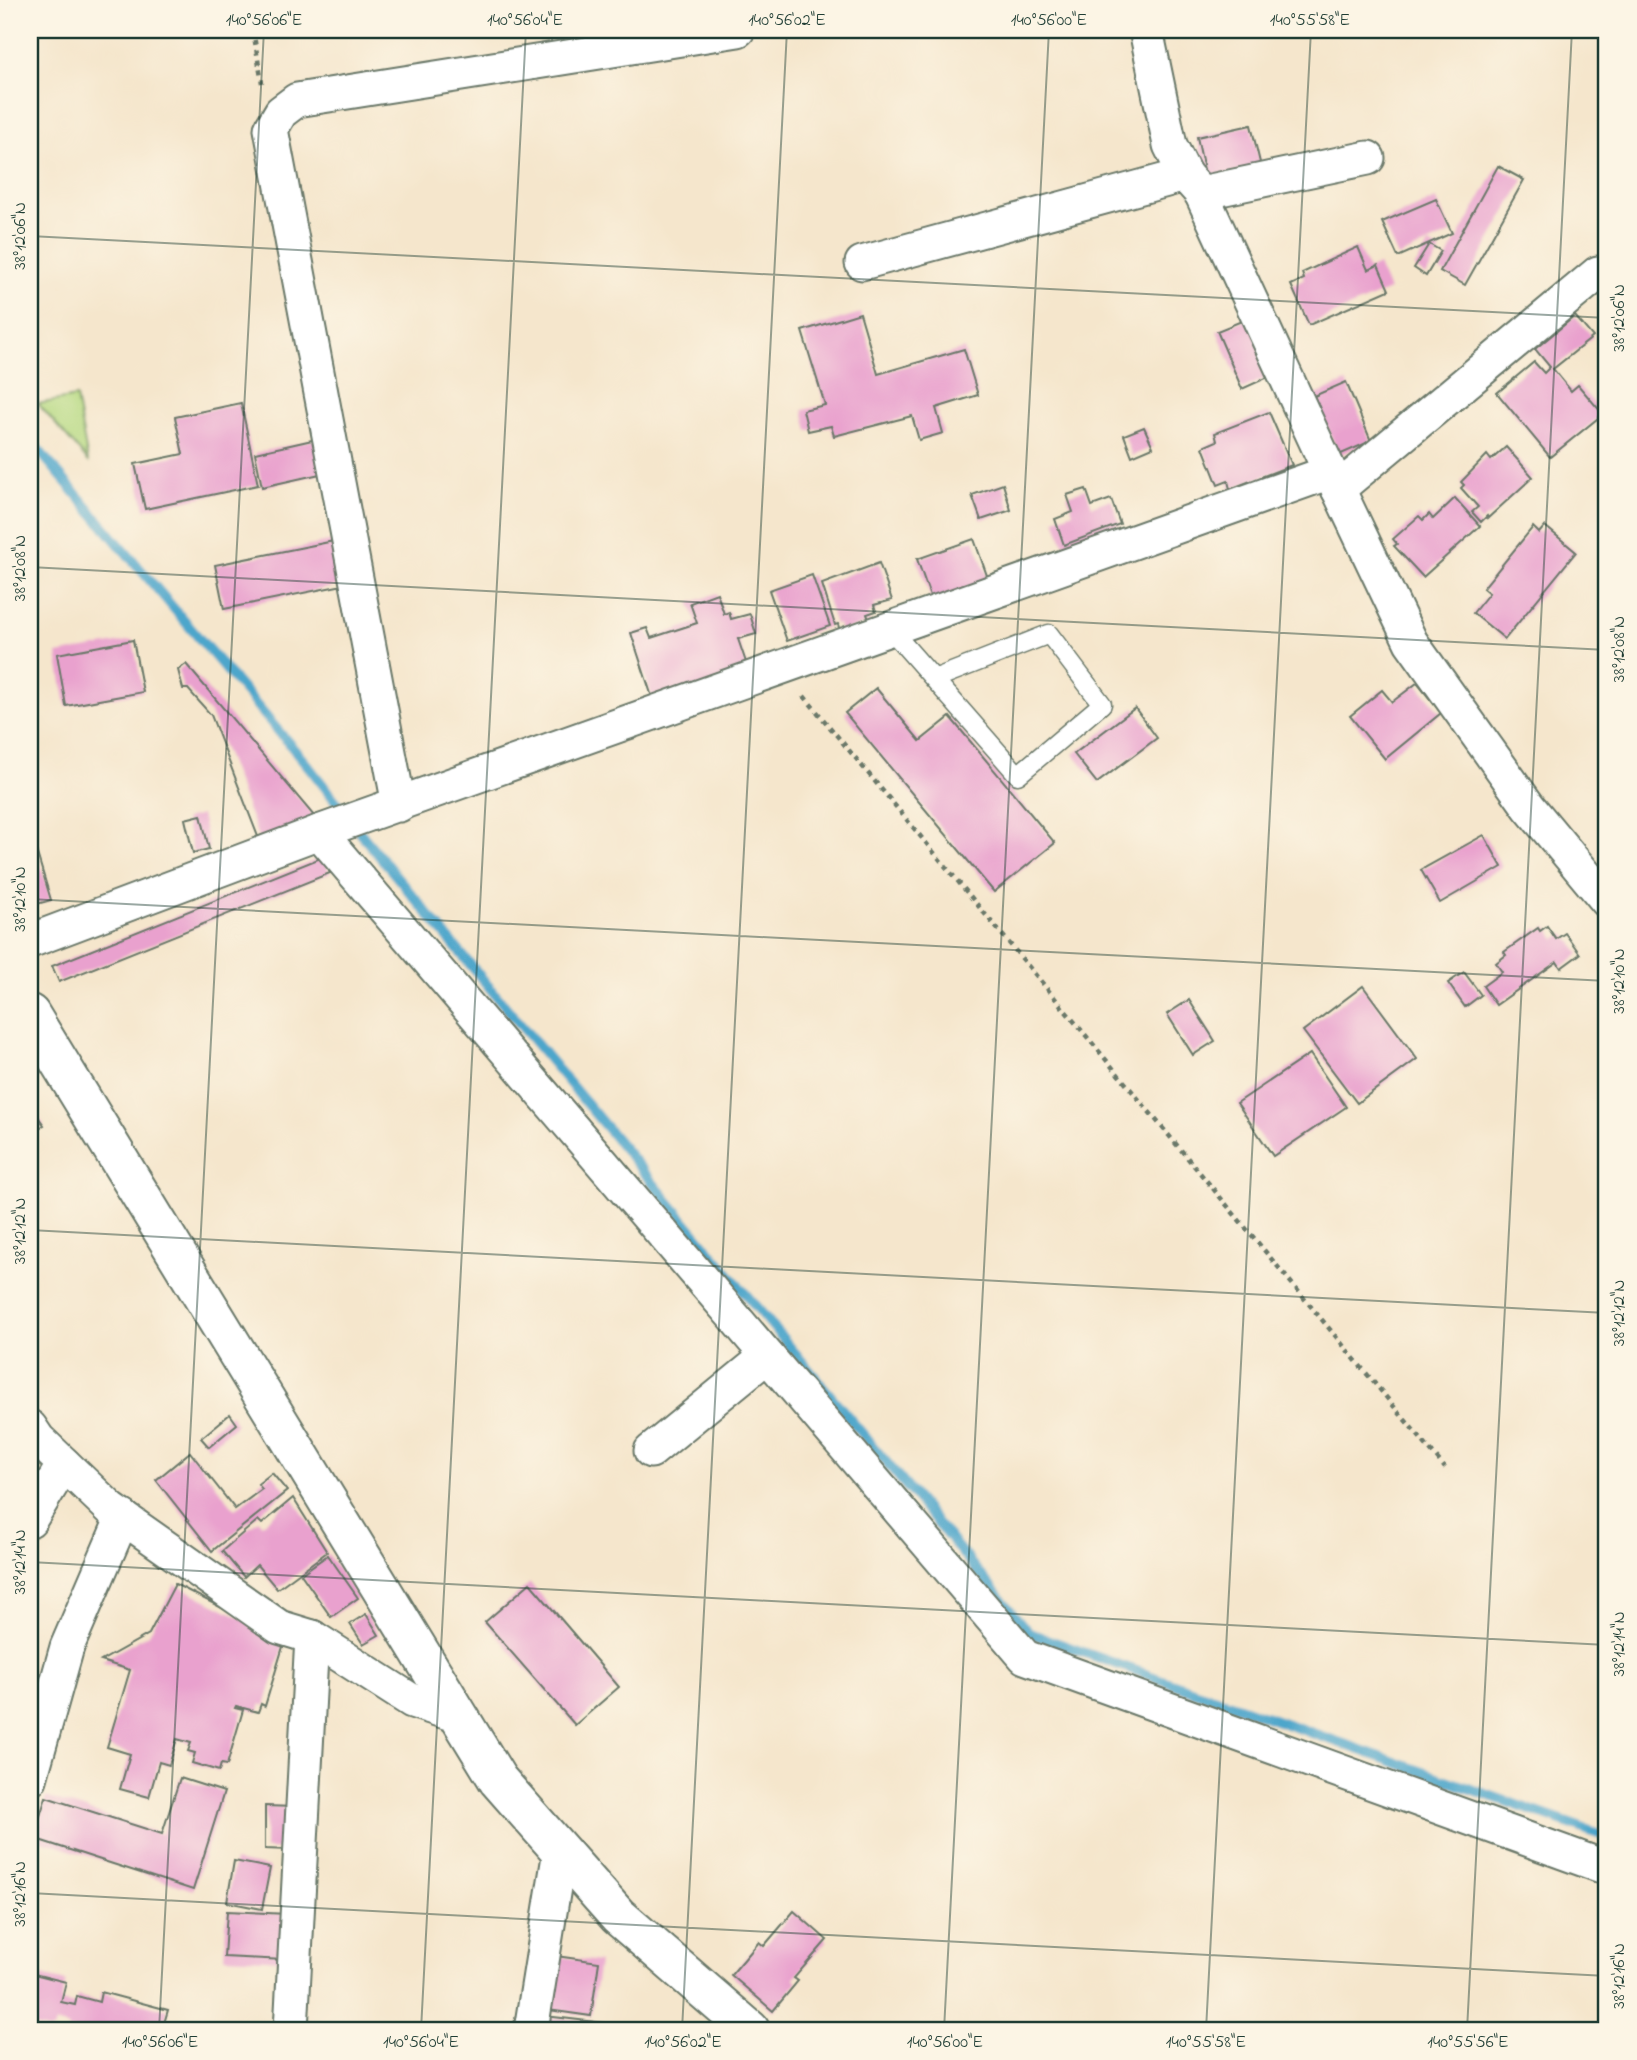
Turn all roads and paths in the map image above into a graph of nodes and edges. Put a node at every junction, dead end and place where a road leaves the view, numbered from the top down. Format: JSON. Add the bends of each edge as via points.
{"nodes":[{"id":1,"x":738,"y":30,"type":"edge"},
{"id":2,"x":1146,"y":30,"type":"edge"},
{"id":3,"x":1368,"y":158,"type":"dead end"},
{"id":4,"x":1193,"y":184,"type":"junction"},
{"id":5,"x":862,"y":263,"type":"dead end"},
{"id":6,"x":1598,"y":273,"type":"dead end"},
{"id":7,"x":1334,"y":481,"type":"junction"},
{"id":8,"x":890,"y":629,"type":"junction"},
{"id":9,"x":781,"y":668,"type":"junction"},
{"id":10,"x":934,"y":679,"type":"junction"},
{"id":11,"x":385,"y":810,"type":"junction"},
{"id":12,"x":327,"y":829,"type":"junction"},
{"id":13,"x":1607,"y":901,"type":"edge"},
{"id":14,"x":30,"y":941,"type":"edge"},
{"id":15,"x":30,"y":1014,"type":"edge"},
{"id":16,"x":767,"y":1356,"type":"junction"},
{"id":17,"x":30,"y":1427,"type":"edge"},
{"id":18,"x":651,"y":1451,"type":"dead end"},
{"id":19,"x":64,"y":1464,"type":"junction"},
{"id":20,"x":1445,"y":1468,"type":"dead end"},
{"id":21,"x":123,"y":1517,"type":"junction"},
{"id":22,"x":30,"y":1520,"type":"edge"},
{"id":23,"x":312,"y":1637,"type":"junction"},
{"id":24,"x":458,"y":1716,"type":"junction"},
{"id":25,"x":30,"y":1779,"type":"edge"},
{"id":26,"x":559,"y":1850,"type":"junction"},
{"id":27,"x":1607,"y":1868,"type":"edge"},
{"id":28,"x":291,"y":2030,"type":"edge"},
{"id":29,"x":531,"y":2030,"type":"edge"},
{"id":30,"x":750,"y":2030,"type":"edge"}],
"edges":[{"from":1,"to":11,"type":"street","via":[[297,100],[281,112],[271,129]]},
{"from":2,"to":4,"type":"street","via":[[1170,145]]},
{"from":3,"to":4,"type":"street"},
{"from":4,"to":5,"type":"street"},
{"from":4,"to":7,"type":"street"},
{"from":6,"to":7,"type":"street"},
{"from":7,"to":8,"type":"street"},
{"from":7,"to":13,"type":"street","via":[[1411,642],[1529,807]]},
{"from":8,"to":9,"type":"street"},
{"from":8,"to":10,"type":"lane"},
{"from":9,"to":11,"type":"street"},
{"from":9,"to":20,"type":"path"},
{"from":10,"to":10,"type":"lane","via":[[1018,775],[1102,704],[1049,634]]},
{"from":11,"to":12,"type":"street"},
{"from":12,"to":14,"type":"street"},
{"from":12,"to":16,"type":"street"},
{"from":15,"to":24,"type":"street"},
{"from":16,"to":18,"type":"street"},
{"from":16,"to":27,"type":"street","via":[[1025,1657]]},
{"from":17,"to":19,"type":"street"},
{"from":19,"to":21,"type":"street"},
{"from":19,"to":22,"type":"street"},
{"from":21,"to":23,"type":"street","via":[[279,1627]]},
{"from":21,"to":25,"type":"street","via":[[67,1647]]},
{"from":23,"to":24,"type":"street","via":[[412,1701]]},
{"from":23,"to":28,"type":"street"},
{"from":24,"to":26,"type":"street","via":[[498,1780]]},
{"from":26,"to":29,"type":"street"},
{"from":26,"to":30,"type":"street","via":[[618,1916]]}]}
